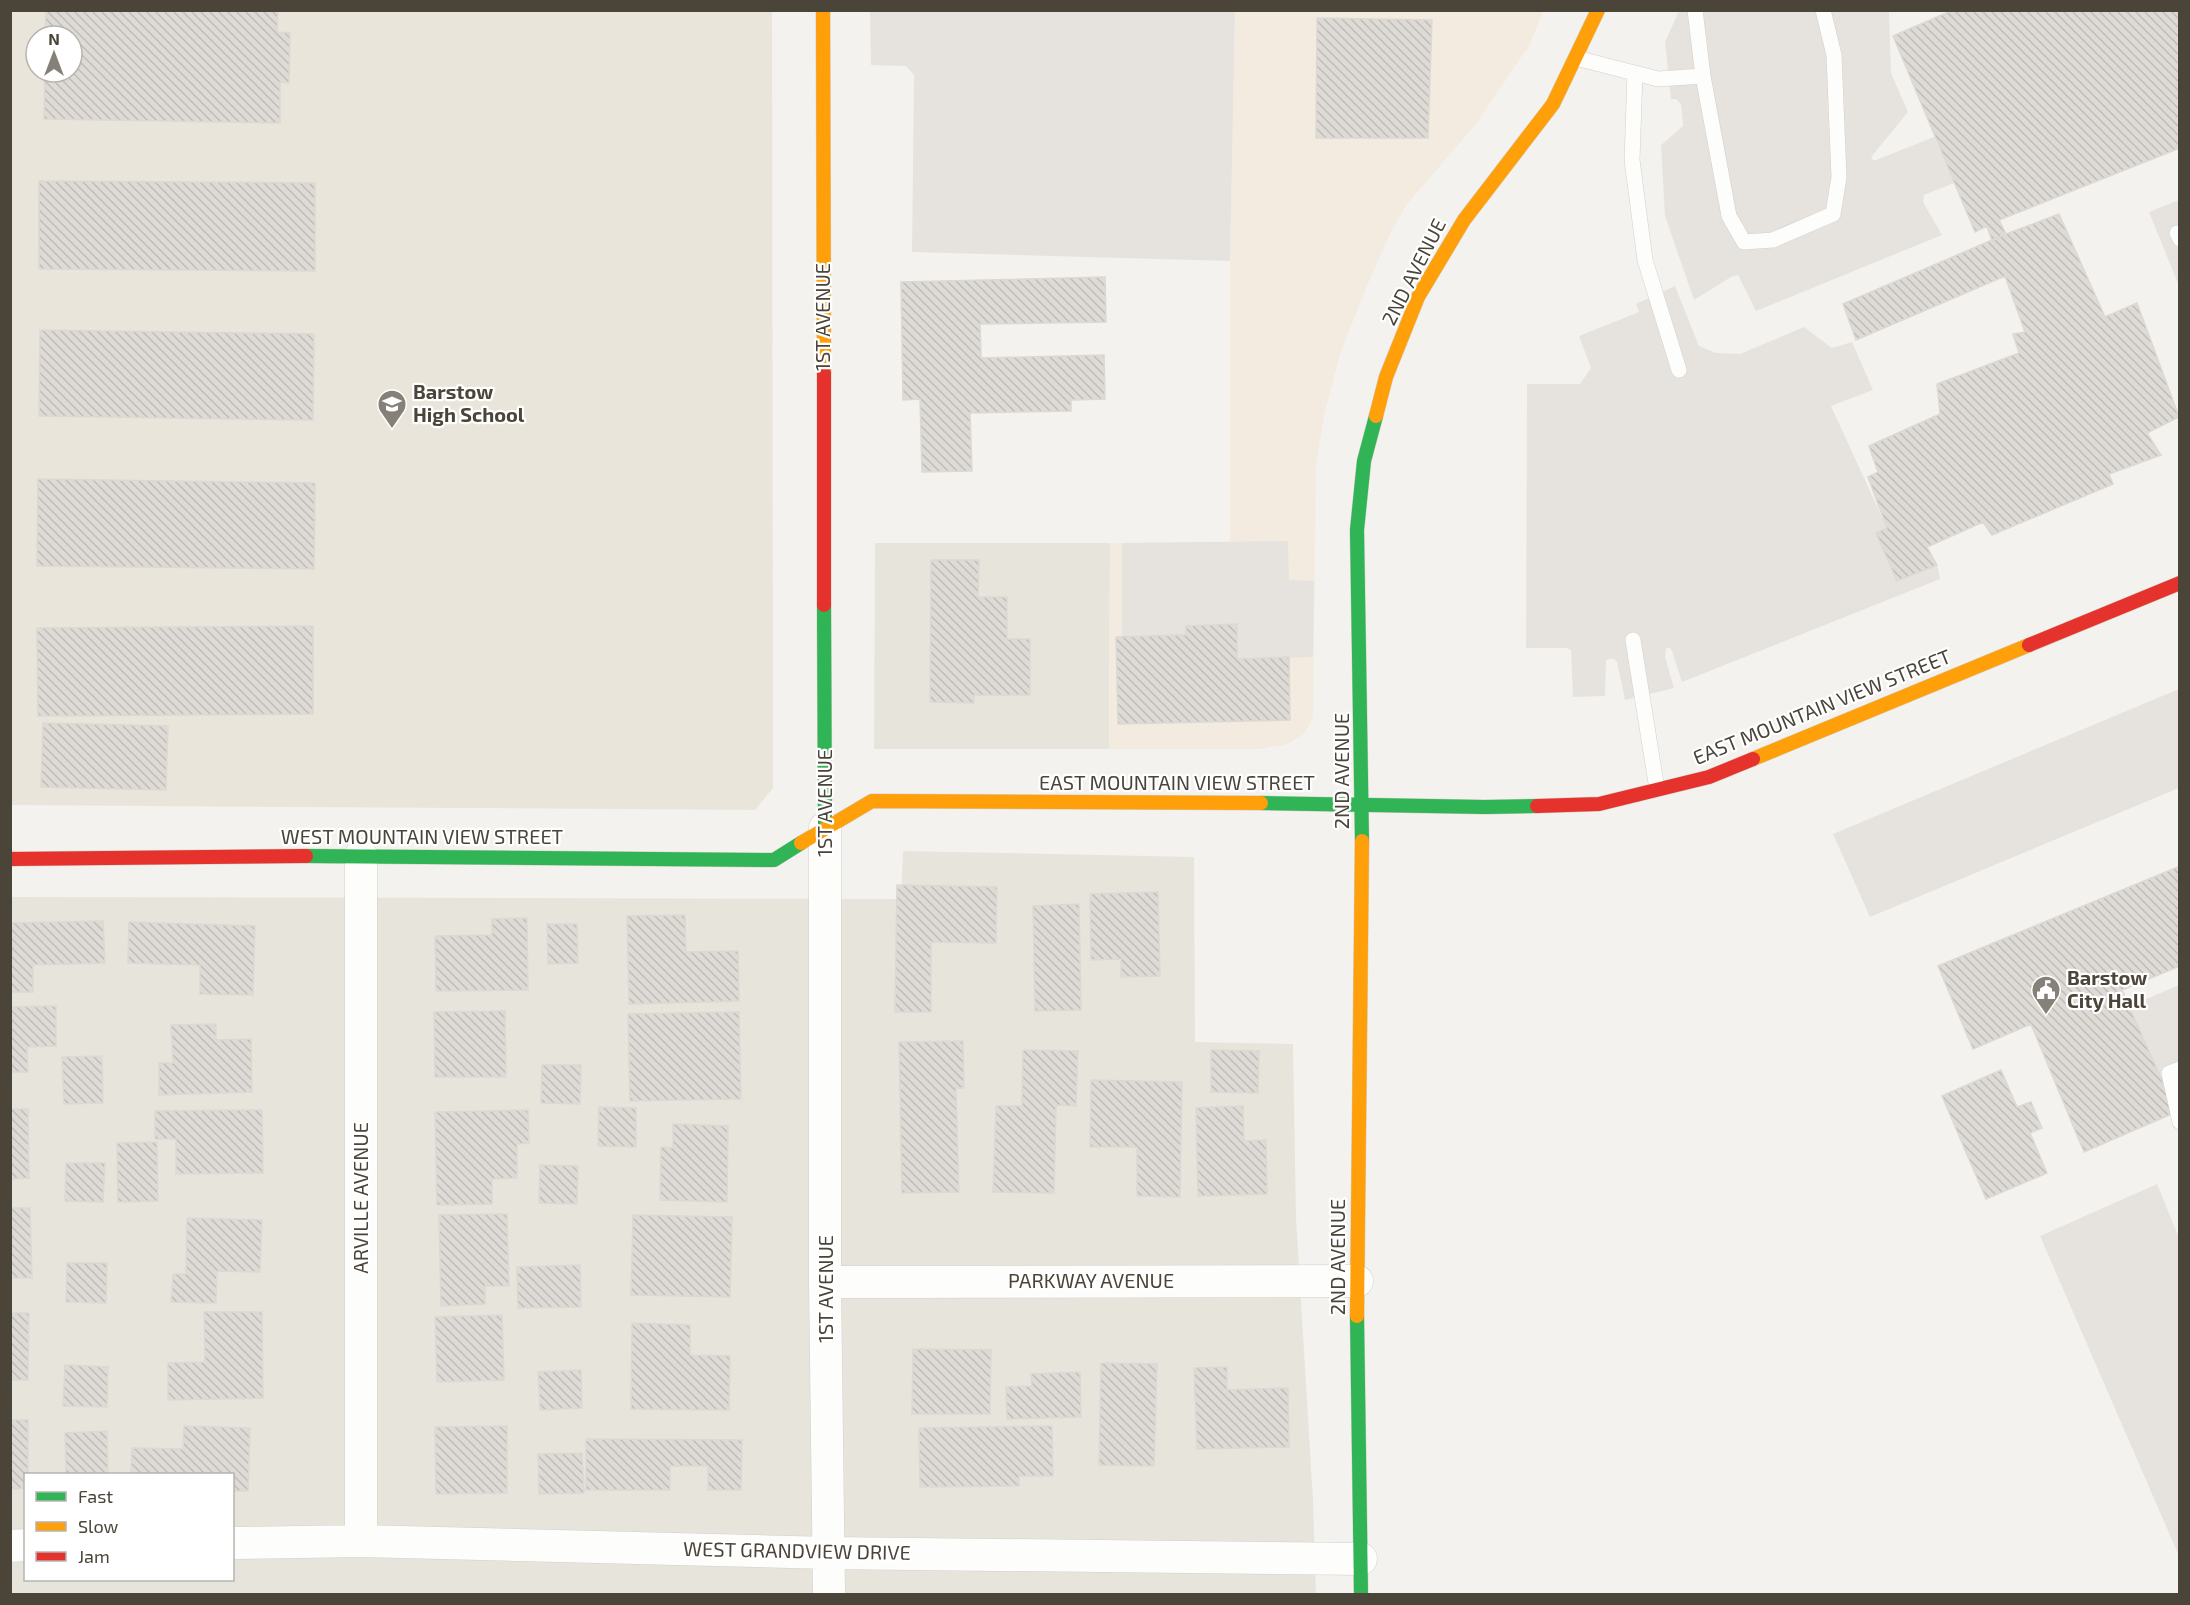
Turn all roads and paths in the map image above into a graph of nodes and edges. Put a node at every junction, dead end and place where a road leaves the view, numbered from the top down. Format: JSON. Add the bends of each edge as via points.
{"nodes":[{"id":1,"x":823,"y":10,"type":"edge"},
{"id":2,"x":1598,"y":10,"type":"edge"},
{"id":3,"x":1695,"y":10,"type":"edge"},
{"id":4,"x":1823,"y":10,"type":"edge"},
{"id":5,"x":1576,"y":58,"type":"junction"},
{"id":6,"x":1635,"y":73,"type":"junction"},
{"id":7,"x":1703,"y":76,"type":"junction"},
{"id":8,"x":1679,"y":370,"type":"dead end"},
{"id":9,"x":2180,"y":583,"type":"edge"},
{"id":10,"x":1633,"y":640,"type":"dead end"},
{"id":11,"x":1657,"y":789,"type":"junction"},
{"id":12,"x":1362,"y":804,"type":"junction"},
{"id":13,"x":825,"y":828,"type":"junction"},
{"id":14,"x":361,"y":855,"type":"junction"},
{"id":15,"x":10,"y":859,"type":"edge"},
{"id":16,"x":2180,"y":1069,"type":"edge"},
{"id":17,"x":2180,"y":1122,"type":"edge"},
{"id":18,"x":1357,"y":1281,"type":"junction"},
{"id":19,"x":825,"y":1282,"type":"junction"},
{"id":20,"x":361,"y":1541,"type":"junction"},
{"id":21,"x":234,"y":1543,"type":"edge"},
{"id":22,"x":829,"y":1553,"type":"junction"},
{"id":23,"x":1361,"y":1559,"type":"junction"},
{"id":24,"x":829,"y":1594,"type":"edge"},
{"id":25,"x":1361,"y":1594,"type":"edge"}],
"edges":[{"from":1,"to":13,"type":"street","name":"1ST AVENUE"},
{"from":2,"to":5,"type":"street","name":"2ND AVENUE"},
{"from":3,"to":7,"type":"lane"},
{"from":4,"to":7,"type":"lane","via":[[1834,55],[1839,177],[1833,214],[1773,240],[1743,242],[1729,216]]},
{"from":5,"to":6,"type":"lane"},
{"from":5,"to":12,"type":"street","name":"2ND AVENUE","via":[[1553,104],[1464,219],[1418,297],[1386,377],[1364,460],[1357,530]]},
{"from":6,"to":7,"type":"lane","via":[[1658,78]]},
{"from":6,"to":8,"type":"lane","via":[[1632,160],[1645,260]]},
{"from":9,"to":11,"type":"street","name":"EAST MOUNTAIN VIEW STREET","via":[[1709,777]]},
{"from":10,"to":11,"type":"lane"},
{"from":11,"to":12,"type":"street","name":"EAST MOUNTAIN VIEW STREET","via":[[1599,804]]},
{"from":12,"to":13,"type":"street","name":"EAST MOUNTAIN VIEW STREET","via":[[872,801]]},
{"from":12,"to":18,"type":"street","name":"2ND AVENUE"},
{"from":13,"to":14,"type":"street","name":"WEST MOUNTAIN VIEW STREET","via":[[774,860]]},
{"from":13,"to":19,"type":"street","name":"1ST AVENUE"},
{"from":14,"to":15,"type":"street","name":"WEST MOUNTAIN VIEW STREET"},
{"from":14,"to":20,"type":"street","name":"ARVILLE AVENUE"},
{"from":16,"to":17,"type":"lane","via":[[2169,1073]]},
{"from":18,"to":19,"type":"street","name":"PARKWAY AVENUE"},
{"from":18,"to":23,"type":"street","name":"2ND AVENUE"},
{"from":19,"to":22,"type":"street","name":"1ST AVENUE"},
{"from":20,"to":21,"type":"street","name":"WEST GRANDVIEW DRIVE"},
{"from":20,"to":22,"type":"street","name":"WEST GRANDVIEW DRIVE"},
{"from":22,"to":23,"type":"street","name":"WEST GRANDVIEW DRIVE"},
{"from":22,"to":24,"type":"street","name":"1ST AVENUE"},
{"from":23,"to":25,"type":"street","name":"2ND AVENUE"}]}
